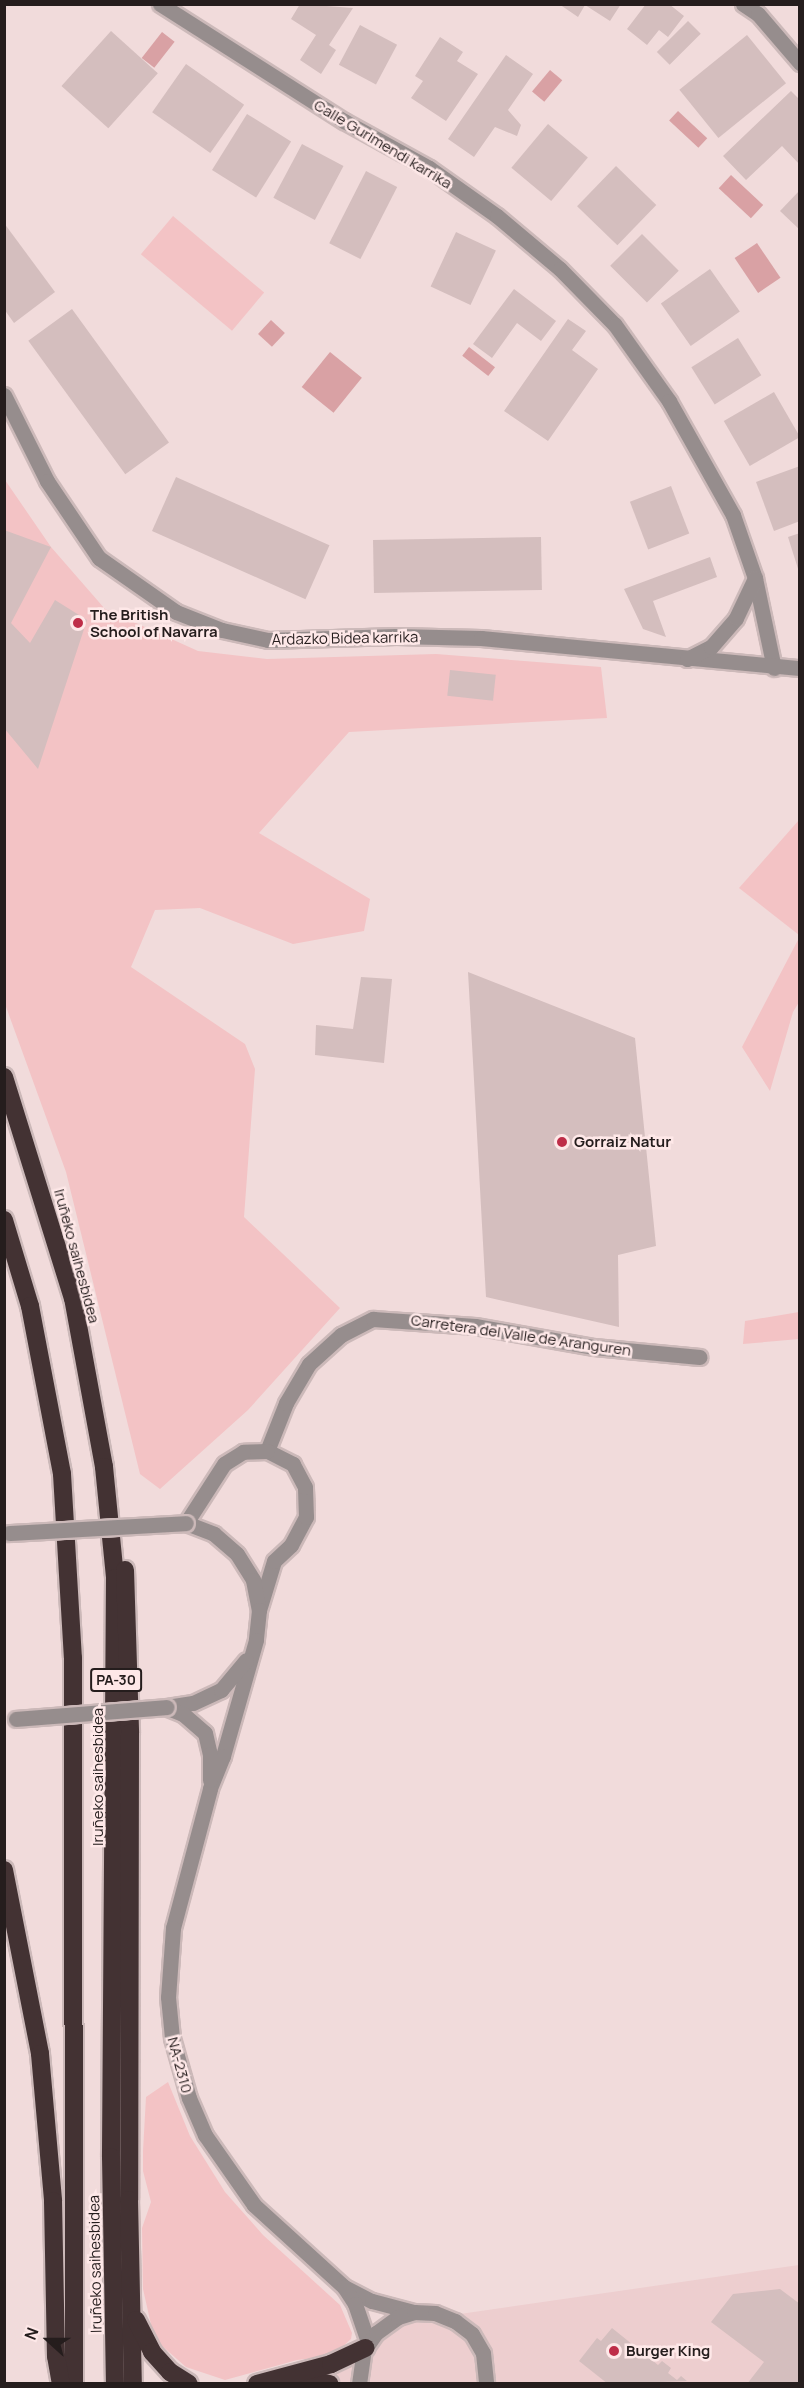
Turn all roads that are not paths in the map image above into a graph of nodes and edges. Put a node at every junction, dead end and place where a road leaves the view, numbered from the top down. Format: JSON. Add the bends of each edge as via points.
{"nodes":[{"id":1,"x":160,"y":4,"type":"edge"},
{"id":2,"x":743,"y":4,"type":"edge"},
{"id":3,"x":800,"y":63,"type":"edge"},
{"id":4,"x":4,"y":395,"type":"edge"},
{"id":5,"x":755,"y":578,"type":"junction"},
{"id":6,"x":687,"y":659,"type":"junction"},
{"id":7,"x":774,"y":668,"type":"junction"},
{"id":8,"x":800,"y":668,"type":"edge"},
{"id":9,"x":4,"y":1077,"type":"edge"},
{"id":10,"x":4,"y":1220,"type":"edge"},
{"id":11,"x":75,"y":1310,"type":"junction"},
{"id":12,"x":700,"y":1357,"type":"dead end"},
{"id":13,"x":267,"y":1451,"type":"junction"},
{"id":14,"x":186,"y":1523,"type":"junction"},
{"id":15,"x":6,"y":1534,"type":"edge"},
{"id":16,"x":259,"y":1610,"type":"junction"},
{"id":17,"x":256,"y":1640,"type":"junction"},
{"id":18,"x":167,"y":1707,"type":"junction"},
{"id":19,"x":10,"y":1717,"type":"edge"},
{"id":20,"x":210,"y":1789,"type":"junction"},
{"id":21,"x":4,"y":1870,"type":"edge"},
{"id":22,"x":131,"y":2284,"type":"junction"},
{"id":23,"x":344,"y":2287,"type":"junction"},
{"id":24,"x":414,"y":2312,"type":"junction"},
{"id":25,"x":367,"y":2345,"type":"junction"},
{"id":26,"x":489,"y":2380,"type":"edge"},
{"id":27,"x":61,"y":2384,"type":"edge"},
{"id":28,"x":74,"y":2384,"type":"edge"},
{"id":29,"x":115,"y":2384,"type":"edge"},
{"id":30,"x":133,"y":2384,"type":"edge"},
{"id":31,"x":189,"y":2384,"type":"edge"},
{"id":32,"x":257,"y":2384,"type":"edge"},
{"id":33,"x":288,"y":2384,"type":"edge"},
{"id":34,"x":329,"y":2384,"type":"edge"},
{"id":35,"x":359,"y":2384,"type":"edge"}],
"edges":[{"from":1,"to":5,"type":"street","name":"Calle Gurimendi karrika","via":[[344,121],[429,168],[497,216],[560,269],[615,325],[669,401],[733,515]]},
{"from":2,"to":3,"type":"street","via":[[758,15]]},
{"from":4,"to":6,"type":"street","name":"Ardazko Bidea karrika","via":[[47,481],[99,558],[176,612],[222,630],[268,640],[481,638]]},
{"from":5,"to":6,"type":"street","via":[[736,618],[711,647]]},
{"from":5,"to":7,"type":"street","name":"Calle Gurimendi karrika"},
{"from":6,"to":7,"type":"street","name":"Ardazko Bidea karrika"},
{"from":7,"to":8,"type":"street","name":"Ardazko Bidea karrika"},
{"from":9,"to":11,"type":"highway","name":"Iruñeko saihesbidea","number":"PA-30"},
{"from":10,"to":28,"type":"highway","name":"Iruñeko saihesbidea","number":"PA-30","via":[[30,1305],[62,1474],[73,1647]]},
{"from":11,"to":22,"type":"highway","via":[[105,1417],[128,1595]]},
{"from":11,"to":29,"type":"highway","name":"Iruñeko saihesbidea","number":"PA-30","via":[[104,1467],[115,1578],[117,1773],[111,2157]]},
{"from":12,"to":13,"type":"street","name":"Carretera del Valle de Aranguren","via":[[594,1347],[475,1326],[373,1320],[341,1335],[309,1364],[286,1403]]},
{"from":13,"to":14,"type":"street","via":[[243,1452],[224,1464]]},
{"from":13,"to":16,"type":"street","via":[[293,1464],[305,1487],[306,1517],[291,1545],[274,1561]]},
{"from":14,"to":15,"type":"street","bridge":true},
{"from":14,"to":16,"type":"street","via":[[214,1534],[237,1554],[253,1580]]},
{"from":16,"to":17,"type":"street"},
{"from":17,"to":18,"type":"street","via":[[242,1668],[221,1690],[193,1703]]},
{"from":17,"to":20,"type":"street"},
{"from":18,"to":19,"type":"street","bridge":true},
{"from":18,"to":20,"type":"street","via":[[183,1714],[205,1733],[210,1754]]},
{"from":20,"to":23,"type":"street","name":"NA-2310","via":[[173,1928],[169,1961],[172,2038],[180,2069],[205,2135],[233,2180],[276,2228]]},
{"from":21,"to":27,"type":"highway","via":[[40,2054],[53,2201],[56,2356]]},
{"from":22,"to":30,"type":"highway"},
{"from":22,"to":31,"type":"highway","via":[[139,2332],[170,2372]]},
{"from":23,"to":24,"type":"street","via":[[380,2304]]},
{"from":23,"to":25,"type":"street","via":[[356,2304]]},
{"from":24,"to":25,"type":"street","via":[[384,2325]]},
{"from":24,"to":26,"type":"street","via":[[445,2317],[472,2334],[483,2353]]},
{"from":25,"to":32,"type":"highway","via":[[331,2364]]},
{"from":25,"to":35,"type":"street"},
{"from":33,"to":34,"type":"highway","via":[[306,2379]]}]}
